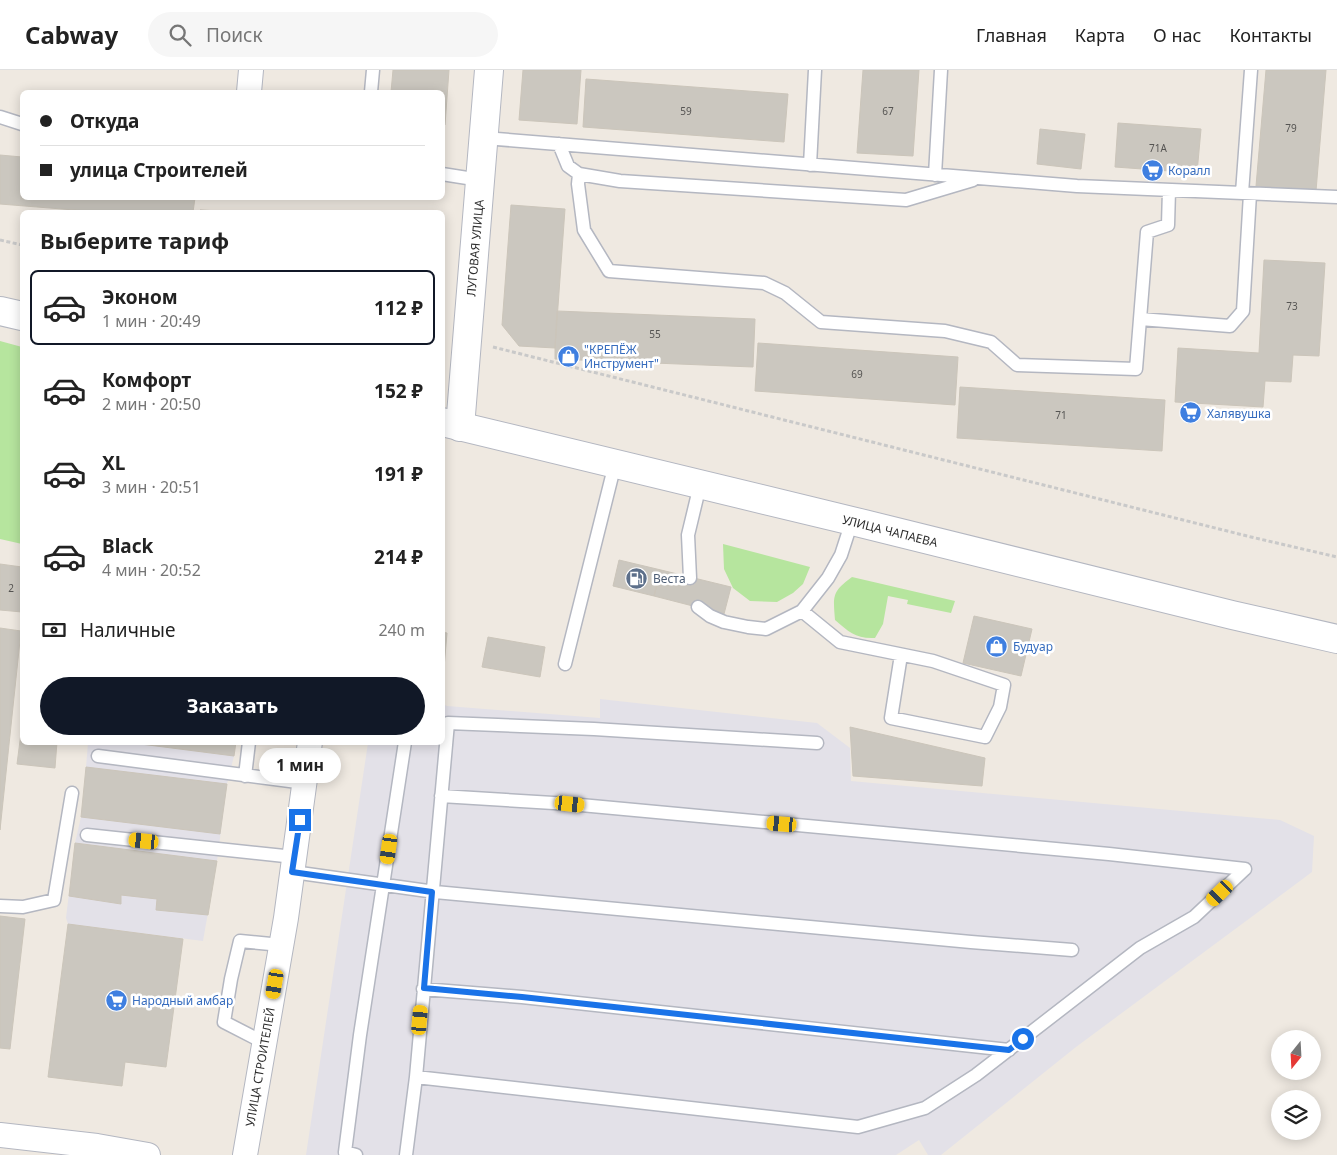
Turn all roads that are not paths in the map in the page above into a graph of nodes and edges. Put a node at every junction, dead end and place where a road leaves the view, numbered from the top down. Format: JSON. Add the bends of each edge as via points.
{"nodes":[{"id":1,"x":250,"y":70,"type":"edge"},
{"id":2,"x":373,"y":70,"type":"edge"},
{"id":3,"x":489,"y":70,"type":"edge"},
{"id":4,"x":815,"y":70,"type":"edge"},
{"id":5,"x":941,"y":70,"type":"edge"},
{"id":6,"x":1251,"y":70,"type":"edge"},
{"id":7,"x":249,"y":90,"type":"edge"},
{"id":8,"x":372,"y":90,"type":"edge"},
{"id":9,"x":0,"y":117,"type":"edge"},
{"id":10,"x":20,"y":123,"type":"edge"},
{"id":11,"x":484,"y":138,"type":"junction"},
{"id":12,"x":559,"y":144,"type":"junction"},
{"id":13,"x":810,"y":165,"type":"junction"},
{"id":14,"x":445,"y":174,"type":"edge"},
{"id":15,"x":579,"y":174,"type":"junction"},
{"id":16,"x":935,"y":175,"type":"junction"},
{"id":17,"x":980,"y":178,"type":"junction"},
{"id":18,"x":480,"y":180,"type":"junction"},
{"id":19,"x":1169,"y":190,"type":"junction"},
{"id":20,"x":1246,"y":193,"type":"junction"},
{"id":21,"x":1337,"y":197,"type":"edge"},
{"id":22,"x":0,"y":311,"type":"edge"},
{"id":23,"x":20,"y":316,"type":"edge"},
{"id":24,"x":1140,"y":319,"type":"junction"},
{"id":25,"x":451,"y":424,"type":"edge"},
{"id":26,"x":615,"y":464,"type":"junction"},
{"id":27,"x":700,"y":485,"type":"junction"},
{"id":28,"x":852,"y":521,"type":"junction"},
{"id":29,"x":690,"y":578,"type":"dead end"},
{"id":30,"x":698,"y":607,"type":"dead end"},
{"id":31,"x":802,"y":611,"type":"junction"},
{"id":32,"x":1337,"y":639,"type":"edge"},
{"id":33,"x":901,"y":655,"type":"junction"},
{"id":34,"x":565,"y":664,"type":"dead end"},
{"id":35,"x":817,"y":743,"type":"dead end"},
{"id":36,"x":249,"y":745,"type":"edge"},
{"id":37,"x":310,"y":745,"type":"edge"},
{"id":38,"x":405,"y":745,"type":"edge"},
{"id":39,"x":98,"y":756,"type":"dead end"},
{"id":40,"x":245,"y":776,"type":"junction"},
{"id":41,"x":305,"y":783,"type":"junction"},
{"id":42,"x":72,"y":793,"type":"dead end"},
{"id":43,"x":442,"y":796,"type":"junction"},
{"id":44,"x":88,"y":834,"type":"dead end"},
{"id":45,"x":293,"y":865,"type":"junction"},
{"id":46,"x":384,"y":885,"type":"junction"},
{"id":47,"x":432,"y":892,"type":"junction"},
{"id":48,"x":0,"y":906,"type":"edge"},
{"id":49,"x":281,"y":945,"type":"junction"},
{"id":50,"x":1072,"y":950,"type":"dead end"},
{"id":51,"x":424,"y":988,"type":"junction"},
{"id":52,"x":264,"y":1043,"type":"junction"},
{"id":53,"x":1009,"y":1050,"type":"junction"},
{"id":54,"x":416,"y":1077,"type":"junction"},
{"id":55,"x":0,"y":1135,"type":"edge"},
{"id":56,"x":148,"y":1155,"type":"edge"},
{"id":57,"x":245,"y":1155,"type":"edge"},
{"id":58,"x":356,"y":1155,"type":"edge"},
{"id":59,"x":406,"y":1155,"type":"edge"}],
"edges":[{"from":1,"to":7,"type":"street"},
{"from":2,"to":8,"type":"lane"},
{"from":3,"to":11,"type":"main road","name":"ЛУГОВАЯ УЛИЦА"},
{"from":4,"to":13,"type":"lane"},
{"from":5,"to":16,"type":"lane"},
{"from":6,"to":20,"type":"lane"},
{"from":9,"to":10,"type":"lane"},
{"from":11,"to":12,"type":"lane"},
{"from":11,"to":18,"type":"main road","name":"ЛУГОВАЯ УЛИЦА"},
{"from":12,"to":13,"type":"lane"},
{"from":12,"to":15,"type":"lane","via":[[568,166]]},
{"from":13,"to":16,"type":"lane"},
{"from":14,"to":18,"type":"lane"},
{"from":15,"to":17,"type":"lane","via":[[620,181],[906,200]]},
{"from":15,"to":24,"type":"lane","via":[[584,230],[609,271],[764,283],[785,293],[821,322],[945,332],[991,342],[1017,365],[1136,369]]},
{"from":16,"to":17,"type":"lane"},
{"from":17,"to":19,"type":"lane"},
{"from":18,"to":25,"type":"main road","name":"ЛУГОВАЯ УЛИЦА","via":[[467,341]]},
{"from":19,"to":20,"type":"lane"},
{"from":19,"to":24,"type":"lane","via":[[1168,226],[1147,232]]},
{"from":20,"to":21,"type":"lane"},
{"from":20,"to":24,"type":"lane","via":[[1244,311],[1230,326]]},
{"from":22,"to":23,"type":"main road"},
{"from":25,"to":26,"type":"main road","name":"УЛИЦА ЧАПАЕВА"},
{"from":26,"to":27,"type":"main road","name":"УЛИЦА ЧАПАЕВА"},
{"from":26,"to":34,"type":"lane"},
{"from":27,"to":28,"type":"main road","name":"УЛИЦА ЧАПАЕВА"},
{"from":27,"to":29,"type":"lane","via":[[688,536]]},
{"from":28,"to":31,"type":"lane","via":[[842,555]]},
{"from":28,"to":32,"type":"main road","name":"УЛИЦА ЧАПАЕВА"},
{"from":30,"to":31,"type":"lane","via":[[724,622],[766,629]]},
{"from":31,"to":33,"type":"lane","via":[[840,642]]},
{"from":33,"to":33,"type":"lane","via":[[891,718],[984,737],[1000,707],[1004,685],[933,661]]},
{"from":35,"to":43,"type":"lane","via":[[448,723]]},
{"from":36,"to":40,"type":"lane"},
{"from":37,"to":41,"type":"street","name":"УЛИЦА СТРОИТЕЛЕЙ"},
{"from":38,"to":46,"type":"lane"},
{"from":39,"to":40,"type":"lane"},
{"from":40,"to":41,"type":"lane"},
{"from":41,"to":45,"type":"street","name":"УЛИЦА СТРОИТЕЛЕЙ"},
{"from":42,"to":48,"type":"lane","via":[[54,900],[23,907]]},
{"from":43,"to":47,"type":"lane"},
{"from":43,"to":53,"type":"lane","via":[[570,804],[1245,869],[1194,918],[1140,948]]},
{"from":44,"to":45,"type":"lane"},
{"from":45,"to":46,"type":"lane"},
{"from":45,"to":49,"type":"street","name":"УЛИЦА СТРОИТЕЛЕЙ"},
{"from":46,"to":47,"type":"lane"},
{"from":46,"to":58,"type":"lane","via":[[345,1152]]},
{"from":47,"to":50,"type":"lane"},
{"from":47,"to":51,"type":"lane"},
{"from":49,"to":52,"type":"street","name":"УЛИЦА СТРОИТЕЛЕЙ"},
{"from":49,"to":52,"type":"lane","via":[[240,942],[231,979],[224,1022]]},
{"from":51,"to":53,"type":"lane"},
{"from":51,"to":54,"type":"lane"},
{"from":52,"to":57,"type":"street","name":"УЛИЦА СТРОИТЕЛЕЙ"},
{"from":53,"to":54,"type":"lane","via":[[925,1108],[858,1127]]},
{"from":54,"to":59,"type":"lane"},
{"from":55,"to":56,"type":"street"}]}
